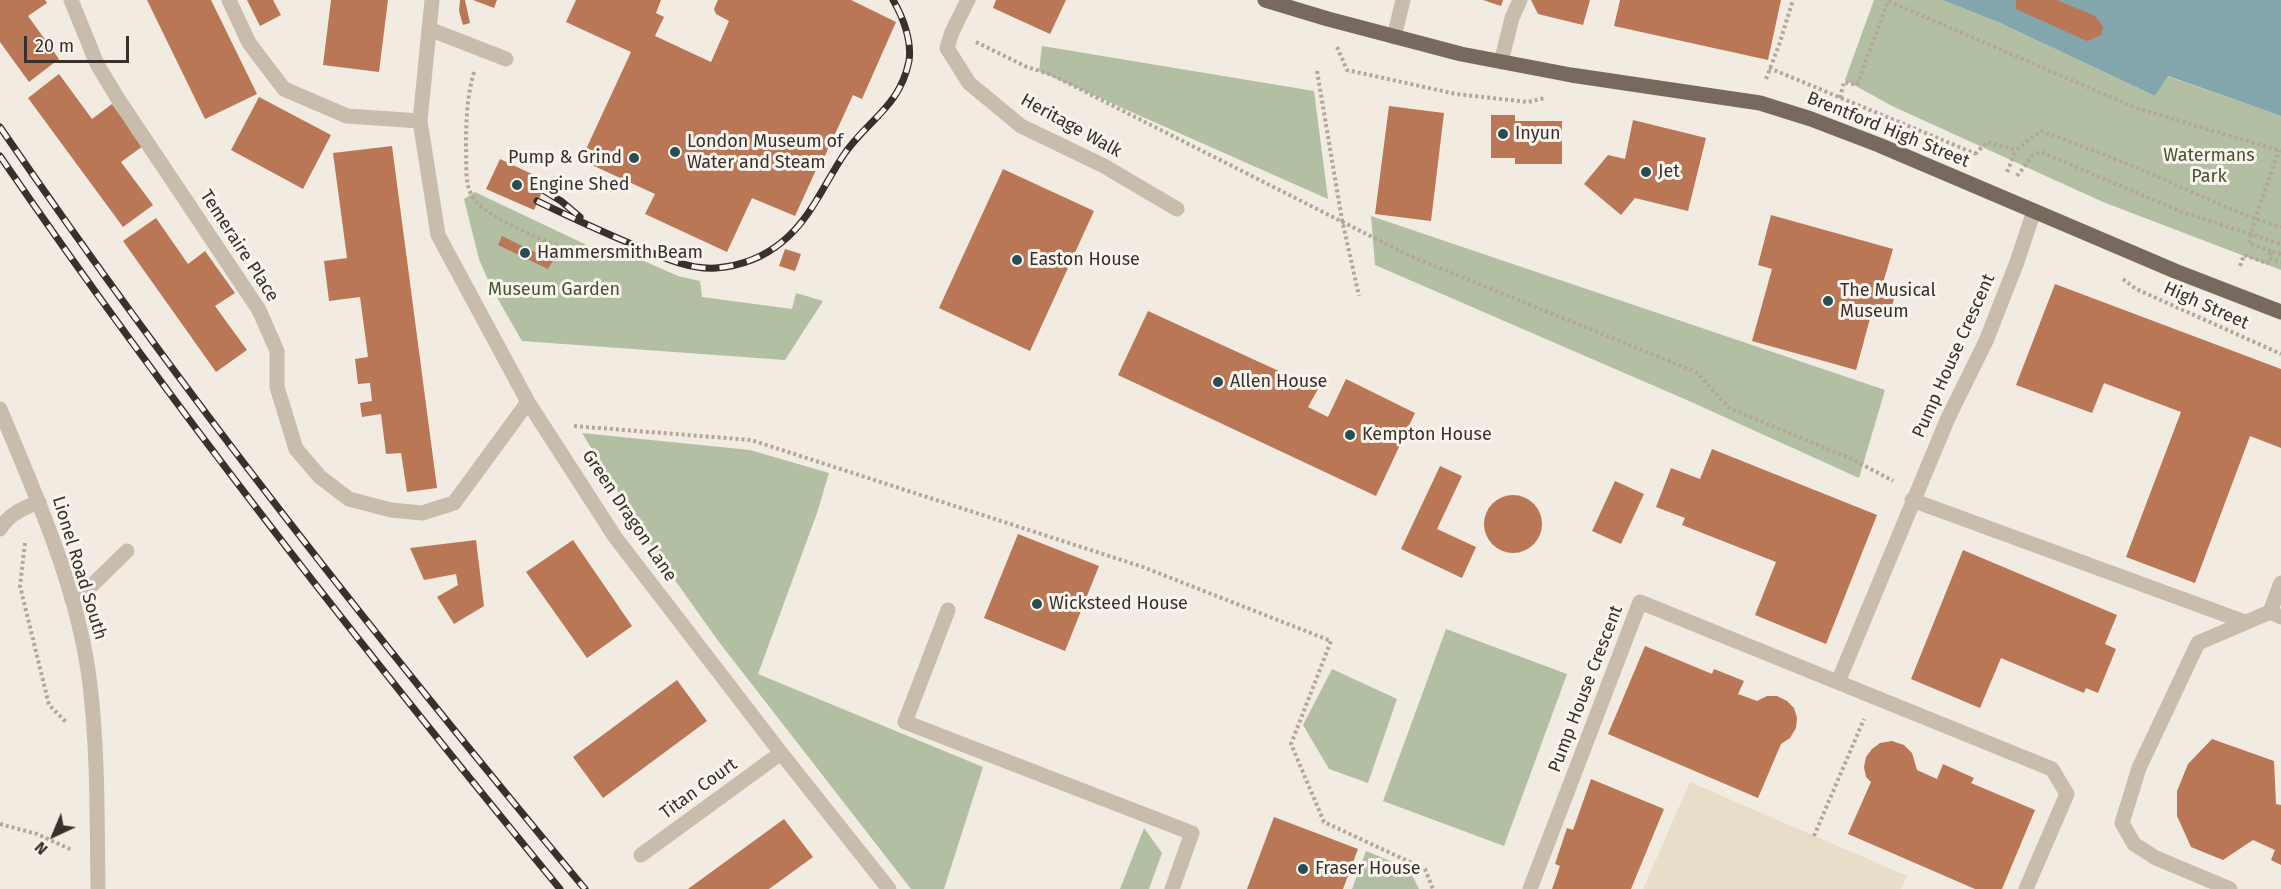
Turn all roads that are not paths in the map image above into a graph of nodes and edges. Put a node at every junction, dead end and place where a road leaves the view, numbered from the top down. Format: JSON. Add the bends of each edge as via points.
{"nodes":[{"id":1,"x":70,"y":0,"type":"edge"},
{"id":2,"x":229,"y":0,"type":"edge"},
{"id":3,"x":432,"y":0,"type":"edge"},
{"id":4,"x":968,"y":0,"type":"edge"},
{"id":5,"x":1265,"y":0,"type":"edge"},
{"id":6,"x":1403,"y":0,"type":"edge"},
{"id":7,"x":1520,"y":0,"type":"edge"},
{"id":8,"x":429,"y":29,"type":"junction"},
{"id":9,"x":1394,"y":37,"type":"junction"},
{"id":10,"x":507,"y":59,"type":"dead end"},
{"id":11,"x":1501,"y":62,"type":"junction"},
{"id":12,"x":420,"y":121,"type":"junction"},
{"id":13,"x":1177,"y":209,"type":"dead end"},
{"id":14,"x":2034,"y":211,"type":"junction"},
{"id":15,"x":2281,"y":312,"type":"edge"},
{"id":16,"x":528,"y":402,"type":"junction"},
{"id":17,"x":0,"y":409,"type":"edge"},
{"id":18,"x":1914,"y":496,"type":"junction"},
{"id":19,"x":39,"y":502,"type":"junction"},
{"id":20,"x":0,"y":529,"type":"edge"},
{"id":21,"x":128,"y":551,"type":"dead end"},
{"id":22,"x":2281,"y":583,"type":"edge"},
{"id":23,"x":72,"y":600,"type":"junction"},
{"id":24,"x":948,"y":610,"type":"dead end"},
{"id":25,"x":2276,"y":614,"type":"edge"},
{"id":26,"x":2245,"y":622,"type":"junction"},
{"id":27,"x":1838,"y":682,"type":"junction"},
{"id":28,"x":781,"y":753,"type":"junction"},
{"id":29,"x":641,"y":855,"type":"dead end"},
{"id":30,"x":98,"y":889,"type":"edge"},
{"id":31,"x":889,"y":889,"type":"edge"},
{"id":32,"x":1172,"y":889,"type":"edge"},
{"id":33,"x":1530,"y":889,"type":"edge"},
{"id":34,"x":2026,"y":889,"type":"edge"},
{"id":35,"x":2230,"y":889,"type":"edge"}],
"edges":[{"from":1,"to":16,"type":"street","name":"Temeraire Place","via":[[118,99],[259,310],[277,351],[277,387],[296,449],[320,477],[350,499],[391,510],[422,513],[454,503]]},
{"from":2,"to":12,"type":"street","via":[[249,43],[284,89],[347,116]]},
{"from":3,"to":8,"type":"street","name":"Green Dragon Lane"},
{"from":4,"to":13,"type":"street","name":"Heritage Walk","via":[[947,48],[969,83],[1021,126],[1104,166]]},
{"from":5,"to":9,"type":"main road","name":"Brentford High Street"},
{"from":6,"to":9,"type":"street"},
{"from":7,"to":11,"type":"street"},
{"from":8,"to":10,"type":"street"},
{"from":8,"to":12,"type":"street","name":"Green Dragon Lane"},
{"from":9,"to":11,"type":"main road","name":"Brentford High Street"},
{"from":11,"to":14,"type":"main road","name":"Brentford High Street","via":[[1760,103],[1879,145]]},
{"from":12,"to":16,"type":"street","name":"Green Dragon Lane","via":[[438,235]]},
{"from":14,"to":15,"type":"main road","name":"Brentford High Street"},
{"from":14,"to":18,"type":"street","name":"Pump House Crescent","via":[[1986,341]]},
{"from":16,"to":28,"type":"street","name":"Green Dragon Lane","via":[[615,537]]},
{"from":17,"to":19,"type":"street","name":"Lionel Road South"},
{"from":18,"to":26,"type":"street"},
{"from":18,"to":27,"type":"street","name":"Pump House Crescent"},
{"from":19,"to":20,"type":"street","via":[[18,510]]},
{"from":19,"to":23,"type":"street","name":"Lionel Road South"},
{"from":21,"to":23,"type":"street"},
{"from":22,"to":25,"type":"street"},
{"from":23,"to":30,"type":"street","name":"Lionel Road South","via":[[90,684]]},
{"from":24,"to":32,"type":"street","via":[[905,722],[1192,833]]},
{"from":25,"to":26,"type":"street"},
{"from":26,"to":35,"type":"street","via":[[2198,643],[2139,768],[2122,823],[2134,844]]},
{"from":27,"to":33,"type":"street","name":"Pump House Crescent","via":[[1640,602]]},
{"from":27,"to":34,"type":"street","name":"Pump House Crescent","via":[[2052,769],[2067,794]]},
{"from":28,"to":29,"type":"street","name":"Titan Court"},
{"from":28,"to":31,"type":"street","name":"Green Dragon Lane"}]}
